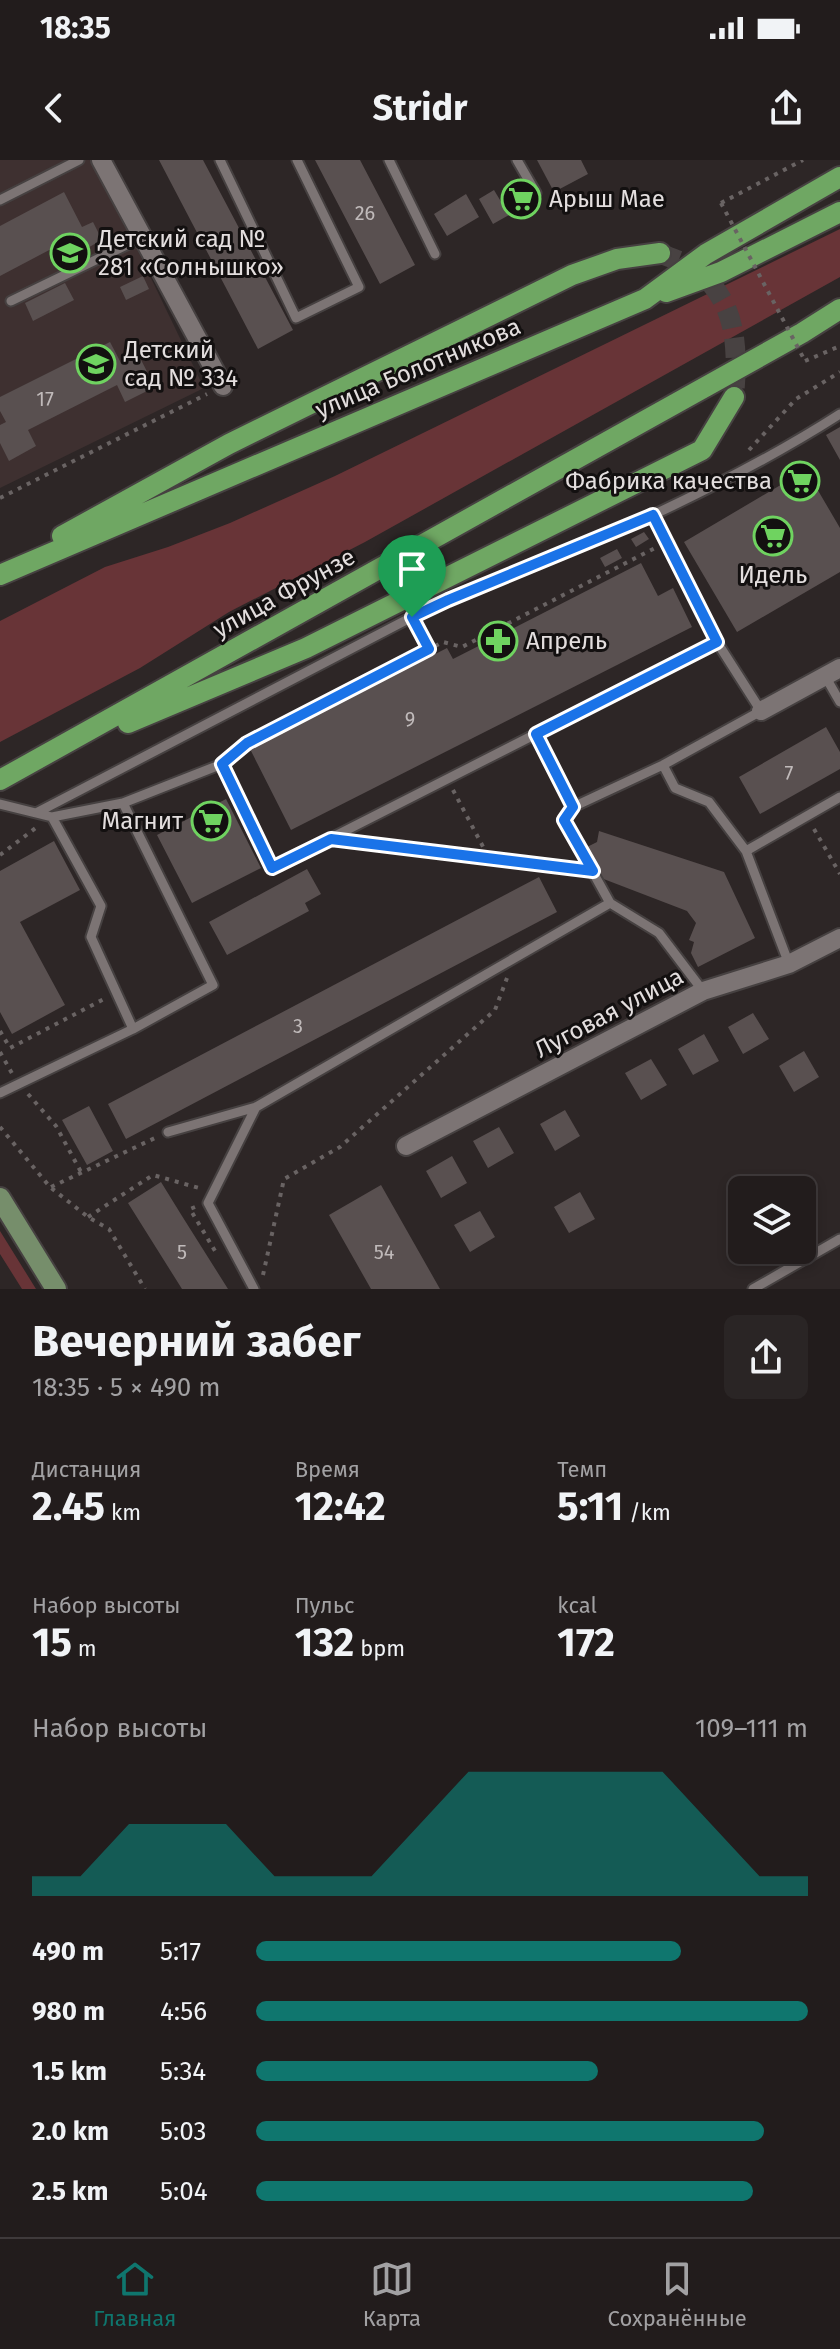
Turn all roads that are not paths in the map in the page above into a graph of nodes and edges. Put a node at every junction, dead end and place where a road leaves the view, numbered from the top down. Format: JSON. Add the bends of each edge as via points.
{"nodes":[{"id":1,"x":79,"y":160,"type":"edge"},
{"id":2,"x":101,"y":160,"type":"edge"},
{"id":3,"x":220,"y":160,"type":"edge"},
{"id":4,"x":297,"y":160,"type":"edge"},
{"id":5,"x":389,"y":160,"type":"edge"},
{"id":6,"x":517,"y":160,"type":"edge"},
{"id":7,"x":840,"y":177,"type":"edge"},
{"id":8,"x":536,"y":193,"type":"dead end"},
{"id":9,"x":0,"y":200,"type":"edge"},
{"id":10,"x":840,"y":212,"type":"edge"},
{"id":11,"x":143,"y":237,"type":"junction"},
{"id":12,"x":660,"y":253,"type":"tunnel mouth"},
{"id":13,"x":435,"y":254,"type":"dead end"},
{"id":14,"x":645,"y":299,"type":"junction"},
{"id":15,"x":11,"y":301,"type":"dead end"},
{"id":16,"x":840,"y":309,"type":"edge"},
{"id":17,"x":840,"y":317,"type":"edge"},
{"id":18,"x":802,"y":333,"type":"junction"},
{"id":19,"x":223,"y":386,"type":"road end"},
{"id":20,"x":734,"y":397,"type":"tunnel mouth"},
{"id":21,"x":840,"y":414,"type":"edge"},
{"id":22,"x":653,"y":515,"type":"junction"},
{"id":23,"x":0,"y":572,"type":"edge"},
{"id":24,"x":717,"y":642,"type":"junction"},
{"id":25,"x":833,"y":672,"type":"edge"},
{"id":26,"x":840,"y":702,"type":"edge"},
{"id":27,"x":761,"y":711,"type":"junction"},
{"id":28,"x":536,"y":734,"type":"junction"},
{"id":29,"x":43,"y":758,"type":"junction"},
{"id":30,"x":663,"y":765,"type":"junction"},
{"id":31,"x":0,"y":780,"type":"edge"},
{"id":32,"x":840,"y":797,"type":"edge"},
{"id":33,"x":123,"y":803,"type":"junction"},
{"id":34,"x":0,"y":804,"type":"edge"},
{"id":35,"x":573,"y":807,"type":"junction"},
{"id":36,"x":38,"y":812,"type":"junction"},
{"id":37,"x":52,"y":817,"type":"junction"},
{"id":38,"x":746,"y":851,"type":"junction"},
{"id":39,"x":610,"y":903,"type":"junction"},
{"id":40,"x":840,"y":938,"type":"edge"},
{"id":41,"x":789,"y":964,"type":"junction"},
{"id":42,"x":703,"y":991,"type":"junction"},
{"id":43,"x":133,"y":1029,"type":"junction"},
{"id":44,"x":0,"y":1093,"type":"edge"},
{"id":45,"x":256,"y":1107,"type":"junction"},
{"id":46,"x":168,"y":1132,"type":"road end"},
{"id":47,"x":406,"y":1146,"type":"dead end"},
{"id":48,"x":0,"y":1198,"type":"edge"},
{"id":49,"x":840,"y":1239,"type":"edge"},
{"id":50,"x":56,"y":1289,"type":"edge"},
{"id":51,"x":257,"y":1289,"type":"edge"},
{"id":52,"x":753,"y":1289,"type":"edge"}],
"edges":[{"from":1,"to":9,"type":"lane"},
{"from":2,"to":11,"type":"street"},
{"from":3,"to":4,"type":"lane","via":[[296,318],[359,287]]},
{"from":5,"to":13,"type":"lane"},
{"from":6,"to":8,"type":"lane"},
{"from":7,"to":14,"type":"main road","name":"улица Болотникова","via":[[706,254]]},
{"from":10,"to":14,"type":"main road","via":[[721,272]]},
{"from":11,"to":15,"type":"lane"},
{"from":11,"to":19,"type":"street"},
{"from":12,"to":23,"type":"main road","via":[[617,259],[572,275],[229,444]]},
{"from":14,"to":23,"type":"main road","name":"улица Болотникова"},
{"from":16,"to":18,"type":"main road"},
{"from":17,"to":18,"type":"main road"},
{"from":18,"to":29,"type":"main road","name":"улица Фрунзе"},
{"from":20,"to":29,"type":"main road","via":[[702,450],[290,656]]},
{"from":21,"to":22,"type":"lane","via":[[799,441]]},
{"from":22,"to":24,"type":"lane"},
{"from":22,"to":36,"type":"lane","via":[[412,617]]},
{"from":24,"to":27,"type":"lane"},
{"from":24,"to":28,"type":"lane"},
{"from":25,"to":26,"type":"lane"},
{"from":25,"to":27,"type":"street"},
{"from":27,"to":30,"type":"lane"},
{"from":28,"to":33,"type":"lane","via":[[272,868],[222,764]]},
{"from":28,"to":35,"type":"lane"},
{"from":29,"to":31,"type":"main road","name":"улица Фрунзе"},
{"from":30,"to":35,"type":"lane"},
{"from":30,"to":38,"type":"lane","via":[[675,788],[709,802]]},
{"from":32,"to":38,"type":"lane"},
{"from":33,"to":37,"type":"lane"},
{"from":33,"to":43,"type":"lane","via":[[213,985]]},
{"from":34,"to":36,"type":"lane"},
{"from":35,"to":39,"type":"lane","via":[[564,820]]},
{"from":36,"to":37,"type":"lane"},
{"from":37,"to":43,"type":"lane","via":[[101,906],[91,937]]},
{"from":38,"to":41,"type":"lane"},
{"from":39,"to":42,"type":"lane","via":[[659,933]]},
{"from":39,"to":45,"type":"lane"},
{"from":40,"to":41,"type":"street","name":"Луговая улица"},
{"from":41,"to":42,"type":"street","name":"Луговая улица"},
{"from":42,"to":47,"type":"street","name":"Луговая улица"},
{"from":43,"to":44,"type":"lane"},
{"from":45,"to":46,"type":"lane"},
{"from":45,"to":51,"type":"lane","via":[[208,1203]]},
{"from":48,"to":50,"type":"main road"},
{"from":49,"to":52,"type":"lane"}]}
